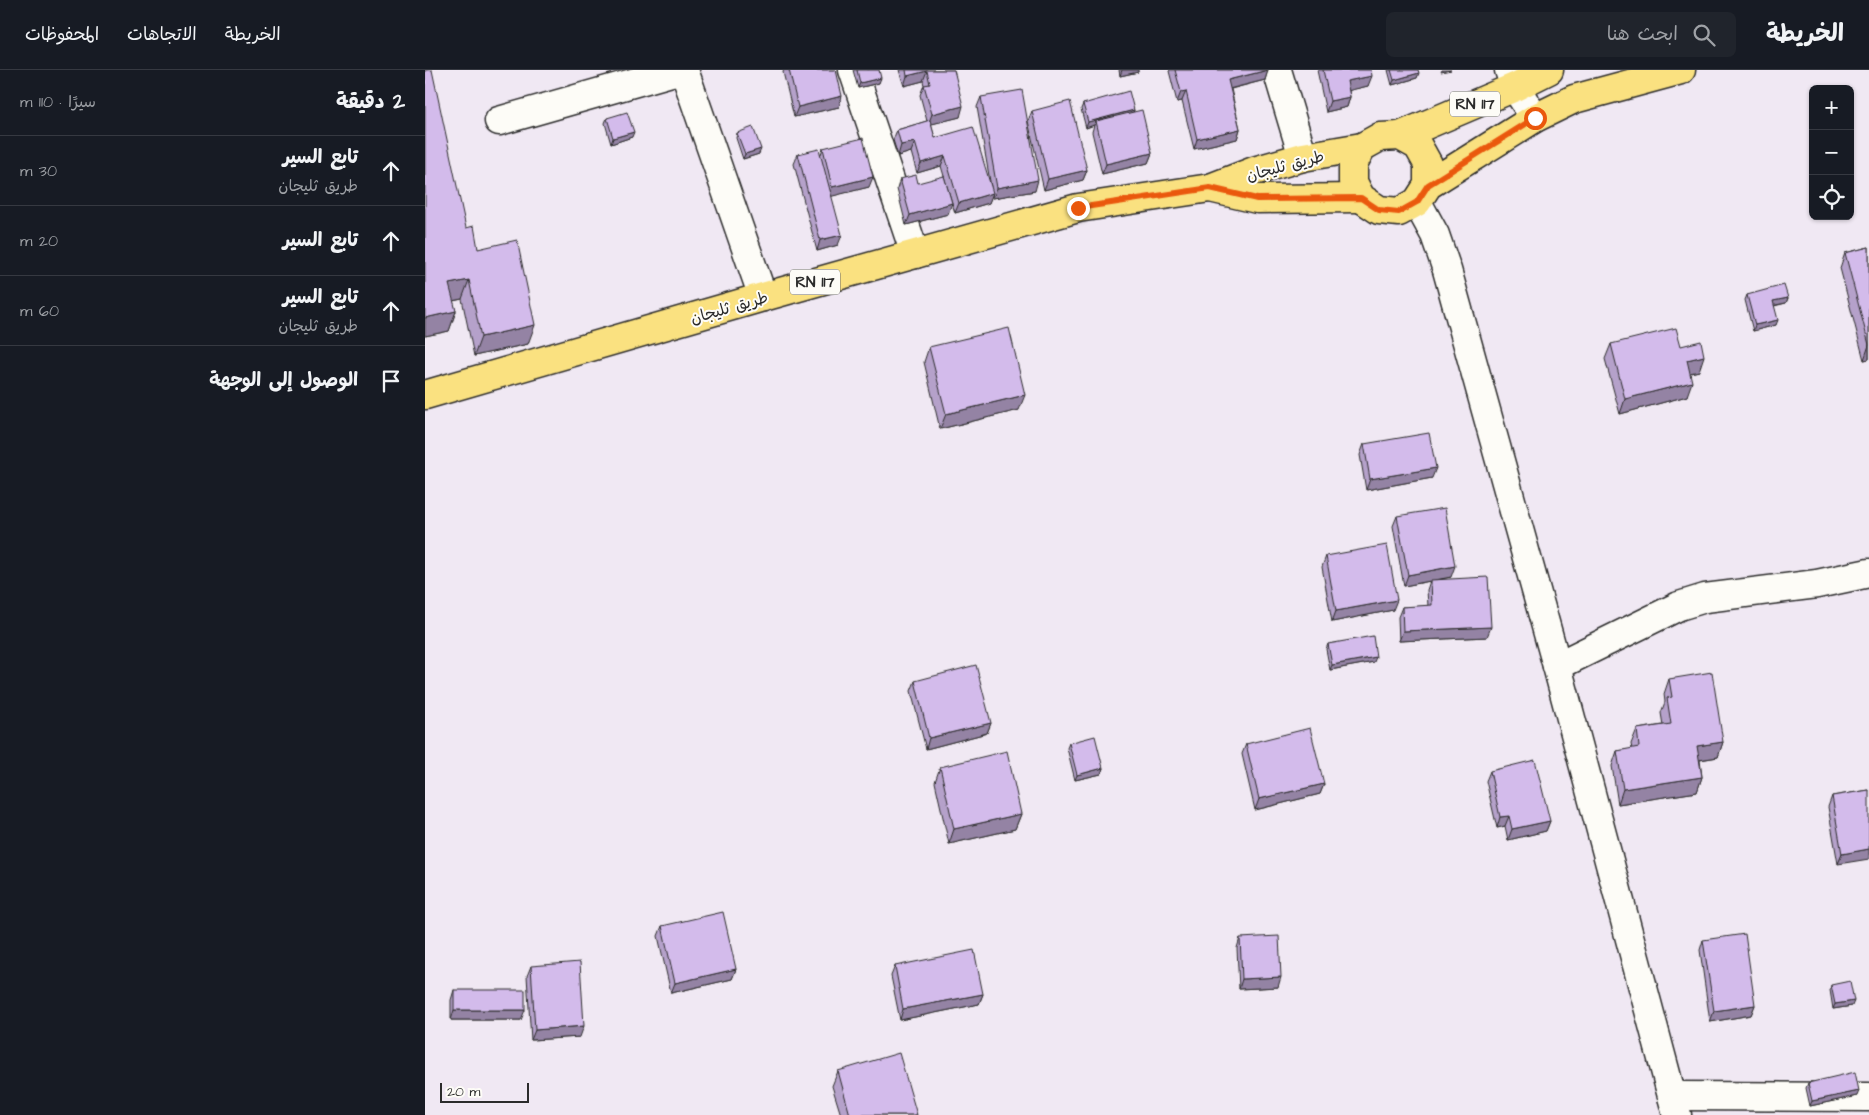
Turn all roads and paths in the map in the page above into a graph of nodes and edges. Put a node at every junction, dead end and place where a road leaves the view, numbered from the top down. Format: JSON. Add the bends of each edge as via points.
{"nodes":[{"id":1,"x":678,"y":70,"type":"edge"},
{"id":2,"x":684,"y":70,"type":"edge"},
{"id":3,"x":853,"y":70,"type":"edge"},
{"id":4,"x":1277,"y":70,"type":"edge"},
{"id":5,"x":1549,"y":70,"type":"edge"},
{"id":6,"x":1681,"y":70,"type":"edge"},
{"id":7,"x":1512,"y":78,"type":"edge"},
{"id":8,"x":1535,"y":118,"type":"junction"},
{"id":9,"x":499,"y":121,"type":"dead end"},
{"id":10,"x":1400,"y":136,"type":"junction"},
{"id":11,"x":1362,"y":147,"type":"junction"},
{"id":12,"x":1303,"y":158,"type":"junction"},
{"id":13,"x":1210,"y":188,"type":"junction"},
{"id":14,"x":1423,"y":193,"type":"junction"},
{"id":15,"x":1361,"y":198,"type":"junction"},
{"id":16,"x":915,"y":254,"type":"junction"},
{"id":17,"x":763,"y":297,"type":"junction"},
{"id":18,"x":425,"y":395,"type":"edge"},
{"id":19,"x":1869,"y":573,"type":"edge"},
{"id":20,"x":1557,"y":666,"type":"junction"},
{"id":21,"x":1869,"y":1097,"type":"edge"},
{"id":22,"x":1674,"y":1106,"type":"edge"}],
"edges":[{"from":1,"to":9,"type":"street"},
{"from":2,"to":17,"type":"street"},
{"from":3,"to":16,"type":"street"},
{"from":4,"to":12,"type":"street"},
{"from":5,"to":7,"type":"main road","number":"RN 117"},
{"from":6,"to":8,"type":"main road","number":"RN 117","via":[[1575,99]]},
{"from":7,"to":8,"type":"street"},
{"from":7,"to":10,"type":"main road","number":"RN 117"},
{"from":8,"to":14,"type":"main road","number":"RN 117"},
{"from":10,"to":11,"type":"main road","via":[[1380,136]]},
{"from":10,"to":14,"type":"main road","via":[[1418,146],[1428,164]]},
{"from":11,"to":12,"type":"main road","name":"طريق ثليجان","number":"RN 117"},
{"from":11,"to":15,"type":"main road","via":[[1353,164],[1353,182]]},
{"from":12,"to":13,"type":"main road","name":"طريق ثليجان","number":"RN 117","via":[[1254,171]]},
{"from":13,"to":15,"type":"main road","name":"طريق ثليجان","number":"RN 117","via":[[1257,199]]},
{"from":13,"to":16,"type":"main road","name":"طريق ثليجان","number":"RN 117","via":[[1078,208]]},
{"from":14,"to":15,"type":"main road","via":[[1399,212],[1379,210]]},
{"from":14,"to":20,"type":"street"},
{"from":16,"to":17,"type":"main road","name":"طريق ثليجان","number":"RN 117"},
{"from":17,"to":18,"type":"main road","name":"طريق ثليجان","number":"RN 117"},
{"from":19,"to":20,"type":"street","via":[[1817,584],[1705,598],[1679,606]]},
{"from":20,"to":22,"type":"street"},
{"from":21,"to":22,"type":"street"}]}
